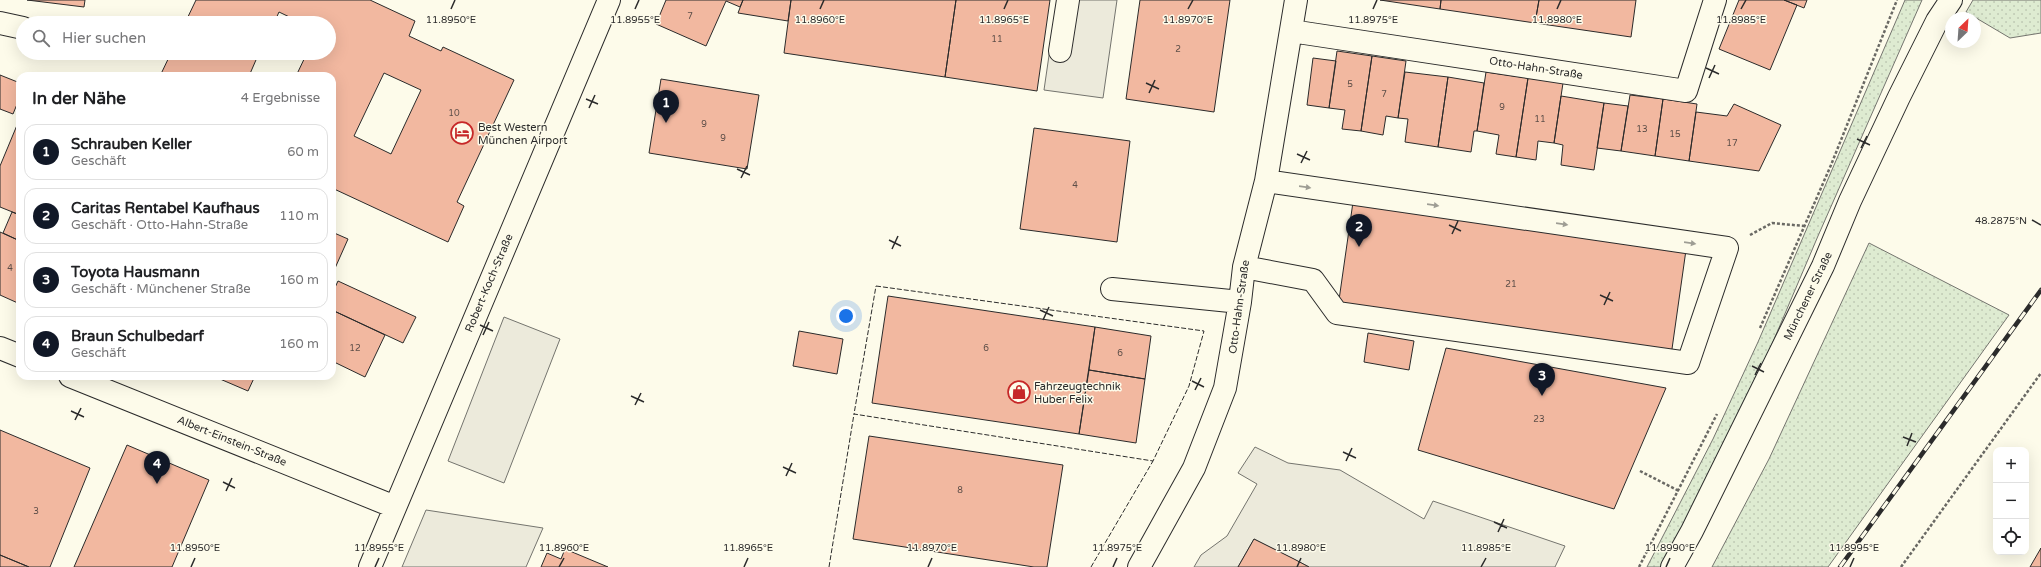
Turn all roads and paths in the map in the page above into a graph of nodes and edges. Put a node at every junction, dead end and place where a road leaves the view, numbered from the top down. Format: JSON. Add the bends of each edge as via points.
{"nodes":[{"id":1,"x":609,"y":0,"type":"edge"},
{"id":2,"x":1068,"y":0,"type":"edge"},
{"id":3,"x":1296,"y":0,"type":"edge"},
{"id":4,"x":1716,"y":0,"type":"edge"},
{"id":5,"x":1897,"y":0,"type":"edge"},
{"id":6,"x":1943,"y":0,"type":"edge"},
{"id":7,"x":1951,"y":0,"type":"edge"},
{"id":8,"x":1937,"y":21,"type":"junction"},
{"id":9,"x":0,"y":23,"type":"edge"},
{"id":10,"x":16,"y":26,"type":"edge"},
{"id":11,"x":1292,"y":32,"type":"junction"},
{"id":12,"x":1060,"y":50,"type":"dead end"},
{"id":13,"x":1266,"y":181,"type":"junction"},
{"id":14,"x":1804,"y":226,"type":"junction"},
{"id":15,"x":1727,"y":248,"type":"junction"},
{"id":16,"x":1244,"y":267,"type":"junction"},
{"id":17,"x":1112,"y":289,"type":"dead end"},
{"id":18,"x":1240,"y":302,"type":"junction"},
{"id":19,"x":1758,"y":333,"type":"dead end"},
{"id":20,"x":0,"y":348,"type":"edge"},
{"id":21,"x":16,"y":354,"type":"edge"},
{"id":22,"x":2041,"y":373,"type":"edge"},
{"id":23,"x":80,"y":380,"type":"edge"},
{"id":24,"x":1720,"y":408,"type":"dead end"},
{"id":25,"x":1640,"y":471,"type":"dead end"},
{"id":26,"x":1679,"y":490,"type":"junction"},
{"id":27,"x":395,"y":507,"type":"junction"},
{"id":28,"x":370,"y":567,"type":"edge"},
{"id":29,"x":1139,"y":567,"type":"edge"},
{"id":30,"x":1639,"y":567,"type":"edge"},
{"id":31,"x":1672,"y":567,"type":"edge"},
{"id":32,"x":1901,"y":567,"type":"edge"}],
"edges":[{"from":1,"to":27,"type":"street","name":"Robert-Koch-Straße"},
{"from":2,"to":12,"type":"street"},
{"from":3,"to":11,"type":"street","name":"Otto-Hahn-Straße"},
{"from":4,"to":11,"type":"street","name":"Otto-Hahn-Straße","via":[[1686,91]]},
{"from":5,"to":14,"type":"path"},
{"from":6,"to":8,"type":"street","name":"Münchener Straße"},
{"from":7,"to":8,"type":"street","name":"Münchener Straße"},
{"from":8,"to":31,"type":"street","name":"Münchener Straße","via":[[1857,188],[1823,266]]},
{"from":9,"to":10,"type":"street"},
{"from":11,"to":13,"type":"street","name":"Otto-Hahn-Straße"},
{"from":13,"to":15,"type":"street","one_way":true},
{"from":13,"to":16,"type":"street","name":"Otto-Hahn-Straße"},
{"from":14,"to":15,"type":"path","via":[[1772,223]]},
{"from":14,"to":19,"type":"path"},
{"from":15,"to":16,"type":"street","via":[[1688,363],[1337,313],[1313,280]]},
{"from":16,"to":18,"type":"street","name":"Otto-Hahn-Straße"},
{"from":17,"to":18,"type":"street"},
{"from":18,"to":29,"type":"street","name":"Otto-Hahn-Straße","via":[[1225,388],[1194,468]]},
{"from":20,"to":21,"type":"street"},
{"from":22,"to":32,"type":"path"},
{"from":23,"to":27,"type":"street","name":"Albert-Einstein-Straße"},
{"from":24,"to":26,"type":"path"},
{"from":25,"to":26,"type":"path"},
{"from":26,"to":30,"type":"path"},
{"from":27,"to":28,"type":"street","name":"Robert-Koch-Straße"}]}
